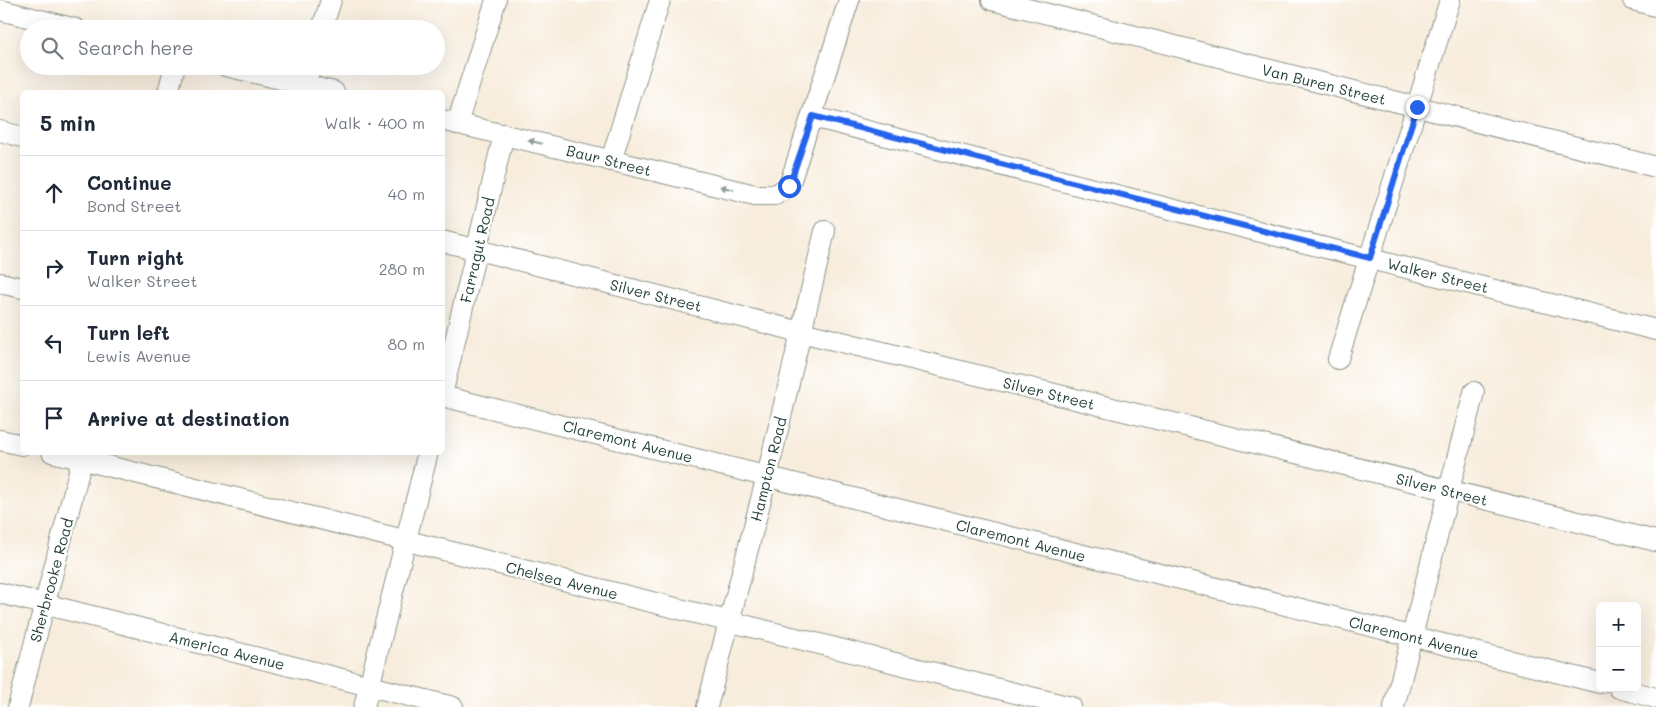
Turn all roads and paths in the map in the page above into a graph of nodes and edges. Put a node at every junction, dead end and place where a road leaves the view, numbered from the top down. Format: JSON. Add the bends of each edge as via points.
{"nodes":[{"id":1,"x":331,"y":0,"type":"edge"},
{"id":2,"x":496,"y":0,"type":"edge"},
{"id":3,"x":660,"y":0,"type":"edge"},
{"id":4,"x":849,"y":0,"type":"edge"},
{"id":5,"x":992,"y":0,"type":"edge"},
{"id":6,"x":1450,"y":0,"type":"edge"},
{"id":7,"x":1633,"y":0,"type":"edge"},
{"id":8,"x":1656,"y":6,"type":"edge"},
{"id":9,"x":3,"y":7,"type":"edge"},
{"id":10,"x":46,"y":20,"type":"edge"},
{"id":11,"x":325,"y":20,"type":"edge"},
{"id":12,"x":173,"y":75,"type":"edge"},
{"id":13,"x":262,"y":75,"type":"edge"},
{"id":14,"x":308,"y":75,"type":"edge"},
{"id":15,"x":305,"y":86,"type":"junction"},
{"id":16,"x":169,"y":90,"type":"edge"},
{"id":17,"x":324,"y":90,"type":"edge"},
{"id":18,"x":1417,"y":107,"type":"junction"},
{"id":19,"x":813,"y":116,"type":"junction"},
{"id":20,"x":450,"y":122,"type":"edge"},
{"id":21,"x":0,"y":131,"type":"edge"},
{"id":22,"x":504,"y":134,"type":"junction"},
{"id":23,"x":20,"y":136,"type":"edge"},
{"id":24,"x":611,"y":161,"type":"junction"},
{"id":25,"x":1656,"y":167,"type":"edge"},
{"id":26,"x":825,"y":231,"type":"dead end"},
{"id":27,"x":445,"y":242,"type":"edge"},
{"id":28,"x":477,"y":249,"type":"junction"},
{"id":29,"x":1370,"y":258,"type":"junction"},
{"id":30,"x":0,"y":283,"type":"edge"},
{"id":31,"x":20,"y":288,"type":"edge"},
{"id":32,"x":1656,"y":330,"type":"edge"},
{"id":33,"x":801,"y":332,"type":"junction"},
{"id":34,"x":1338,"y":359,"type":"dead end"},
{"id":35,"x":445,"y":383,"type":"edge"},
{"id":36,"x":1474,"y":392,"type":"dead end"},
{"id":37,"x":445,"y":397,"type":"edge"},
{"id":38,"x":0,"y":440,"type":"edge"},
{"id":39,"x":20,"y":445,"type":"edge"},
{"id":40,"x":427,"y":455,"type":"edge"},
{"id":41,"x":83,"y":456,"type":"edge"},
{"id":42,"x":767,"y":476,"type":"junction"},
{"id":43,"x":1449,"y":490,"type":"junction"},
{"id":44,"x":404,"y":541,"type":"junction"},
{"id":45,"x":1656,"y":541,"type":"edge"},
{"id":46,"x":0,"y":593,"type":"edge"},
{"id":47,"x":44,"y":604,"type":"junction"},
{"id":48,"x":730,"y":622,"type":"junction"},
{"id":49,"x":1412,"y":636,"type":"junction"},
{"id":50,"x":1596,"y":682,"type":"edge"},
{"id":51,"x":369,"y":685,"type":"junction"},
{"id":52,"x":1634,"y":692,"type":"edge"},
{"id":53,"x":1656,"y":698,"type":"edge"},
{"id":54,"x":18,"y":707,"type":"edge"},
{"id":55,"x":364,"y":707,"type":"edge"},
{"id":56,"x":453,"y":707,"type":"edge"},
{"id":57,"x":707,"y":707,"type":"edge"},
{"id":58,"x":1072,"y":707,"type":"edge"},
{"id":59,"x":1394,"y":707,"type":"edge"}],
"edges":[{"from":1,"to":11,"type":"street"},
{"from":2,"to":20,"type":"street"},
{"from":3,"to":24,"type":"street"},
{"from":4,"to":19,"type":"street"},
{"from":5,"to":18,"type":"street","name":"Van Buren Street"},
{"from":6,"to":18,"type":"street"},
{"from":7,"to":8,"type":"street"},
{"from":9,"to":10,"type":"street"},
{"from":12,"to":16,"type":"street"},
{"from":13,"to":15,"type":"street"},
{"from":14,"to":15,"type":"street"},
{"from":15,"to":17,"type":"street"},
{"from":18,"to":25,"type":"street","name":"Van Buren Street"},
{"from":18,"to":29,"type":"street"},
{"from":19,"to":24,"type":"street","name":"Baur Street","one_way":true,"via":[[789,186],[775,195],[755,195]]},
{"from":19,"to":29,"type":"street","name":"Walker Street"},
{"from":20,"to":22,"type":"street","name":"Baur Street"},
{"from":21,"to":23,"type":"street"},
{"from":24,"to":22,"type":"street","name":"Baur Street","one_way":true},
{"from":22,"to":28,"type":"street","name":"Farragut Road"},
{"from":26,"to":33,"type":"street","name":"Hampton Road"},
{"from":27,"to":28,"type":"street","name":"Silver Street"},
{"from":28,"to":33,"type":"street","name":"Silver Street"},
{"from":28,"to":35,"type":"street","name":"Farragut Road"},
{"from":29,"to":32,"type":"street","name":"Walker Street"},
{"from":29,"to":34,"type":"street"},
{"from":30,"to":31,"type":"street"},
{"from":33,"to":42,"type":"street","name":"Hampton Road"},
{"from":33,"to":43,"type":"street","name":"Silver Street"},
{"from":36,"to":43,"type":"street"},
{"from":37,"to":42,"type":"street","name":"Claremont Avenue"},
{"from":38,"to":39,"type":"street"},
{"from":40,"to":44,"type":"street"},
{"from":41,"to":44,"type":"street","name":"Chelsea Avenue"},
{"from":41,"to":47,"type":"street","name":"Sherbrooke Road"},
{"from":42,"to":48,"type":"street","name":"Hampton Road"},
{"from":42,"to":49,"type":"street","name":"Claremont Avenue"},
{"from":43,"to":45,"type":"street","name":"Silver Street"},
{"from":43,"to":49,"type":"street"},
{"from":44,"to":48,"type":"street","name":"Chelsea Avenue"},
{"from":44,"to":51,"type":"street"},
{"from":46,"to":47,"type":"street","name":"America Avenue"},
{"from":47,"to":51,"type":"street","name":"America Avenue"},
{"from":47,"to":54,"type":"street","name":"Sherbrooke Road"},
{"from":48,"to":57,"type":"street","name":"Hampton Road"},
{"from":48,"to":58,"type":"street","name":"Chelsea Avenue"},
{"from":49,"to":50,"type":"street","name":"Claremont Avenue"},
{"from":49,"to":59,"type":"street"},
{"from":51,"to":55,"type":"street"},
{"from":51,"to":56,"type":"street","name":"America Avenue"},
{"from":52,"to":53,"type":"street"}]}
